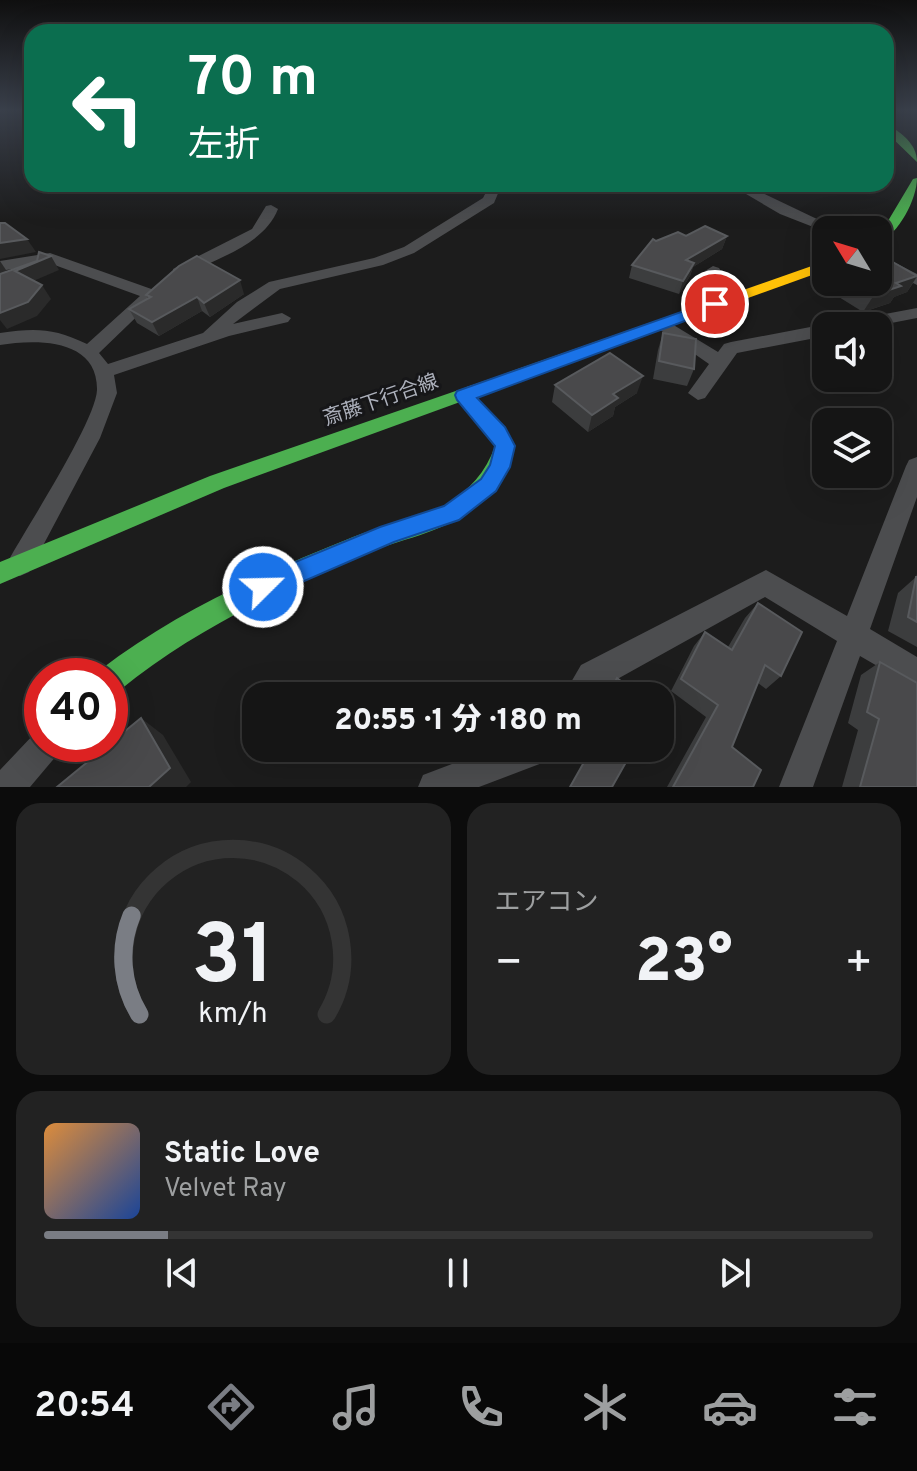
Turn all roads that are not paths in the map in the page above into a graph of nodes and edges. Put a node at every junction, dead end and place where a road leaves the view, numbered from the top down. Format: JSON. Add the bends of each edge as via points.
{"nodes":[{"id":1,"x":917,"y":181,"type":"edge"},
{"id":2,"x":492,"y":192,"type":"edge"},
{"id":3,"x":750,"y":192,"type":"edge"},
{"id":4,"x":271,"y":209,"type":"dead end"},
{"id":5,"x":812,"y":222,"type":"edge"},
{"id":6,"x":892,"y":225,"type":"edge"},
{"id":7,"x":892,"y":267,"type":"edge"},
{"id":8,"x":812,"y":270,"type":"edge"},
{"id":9,"x":713,"y":271,"type":"dead end"},
{"id":10,"x":6,"y":273,"type":"edge"},
{"id":11,"x":917,"y":280,"type":"edge"},
{"id":12,"x":160,"y":287,"type":"junction"},
{"id":13,"x":731,"y":299,"type":"junction"},
{"id":14,"x":917,"y":313,"type":"edge"},
{"id":15,"x":282,"y":318,"type":"dead end"},
{"id":16,"x":892,"y":318,"type":"edge"},
{"id":17,"x":662,"y":323,"type":"junction"},
{"id":18,"x":812,"y":333,"type":"edge"},
{"id":19,"x":3,"y":335,"type":"edge"},
{"id":20,"x":209,"y":337,"type":"junction"},
{"id":21,"x":89,"y":352,"type":"junction"},
{"id":22,"x":720,"y":362,"type":"junction"},
{"id":23,"x":104,"y":372,"type":"junction"},
{"id":24,"x":698,"y":393,"type":"dead end"},
{"id":25,"x":464,"y":395,"type":"junction"},
{"id":26,"x":917,"y":466,"type":"edge"},
{"id":27,"x":10,"y":568,"type":"edge"},
{"id":28,"x":855,"y":636,"type":"junction"},
{"id":29,"x":128,"y":663,"type":"edge"},
{"id":30,"x":917,"y":674,"type":"edge"},
{"id":31,"x":588,"y":682,"type":"edge"},
{"id":32,"x":30,"y":762,"type":"edge"},
{"id":33,"x":501,"y":762,"type":"edge"},
{"id":34,"x":7,"y":787,"type":"edge"},
{"id":35,"x":435,"y":787,"type":"edge"},
{"id":36,"x":796,"y":787,"type":"edge"}],
"edges":[{"from":1,"to":6,"type":"main road"},
{"from":2,"to":20,"type":"street","via":[[489,200],[409,250],[275,285]]},
{"from":3,"to":5,"type":"street"},
{"from":4,"to":12,"type":"street","via":[[257,232]]},
{"from":7,"to":11,"type":"street"},
{"from":8,"to":13,"type":"main road","name":"斎藤下行合線"},
{"from":9,"to":13,"type":"street"},
{"from":10,"to":12,"type":"street","via":[[50,258]]},
{"from":12,"to":21,"type":"street"},
{"from":13,"to":17,"type":"main road","name":"斎藤下行合線"},
{"from":14,"to":16,"type":"street"},
{"from":15,"to":20,"type":"street"},
{"from":17,"to":22,"type":"street"},
{"from":17,"to":25,"type":"main road","name":"斎藤下行合線"},
{"from":18,"to":22,"type":"street","via":[[731,348]]},
{"from":19,"to":21,"type":"street","via":[[56,336]]},
{"from":20,"to":23,"type":"street"},
{"from":21,"to":23,"type":"street"},
{"from":22,"to":24,"type":"street"},
{"from":23,"to":27,"type":"street","via":[[107,393],[89,438]]},
{"from":25,"to":27,"type":"main road","name":"斎藤下行合線","via":[[217,482]]},
{"from":25,"to":29,"type":"main road","via":[[505,446],[489,485],[452,513],[388,534],[184,623]]},
{"from":26,"to":28,"type":"street"},
{"from":28,"to":30,"type":"street"},
{"from":28,"to":31,"type":"street","via":[[766,583]]},
{"from":28,"to":36,"type":"street"},
{"from":32,"to":34,"type":"street"},
{"from":33,"to":35,"type":"street"}]}
